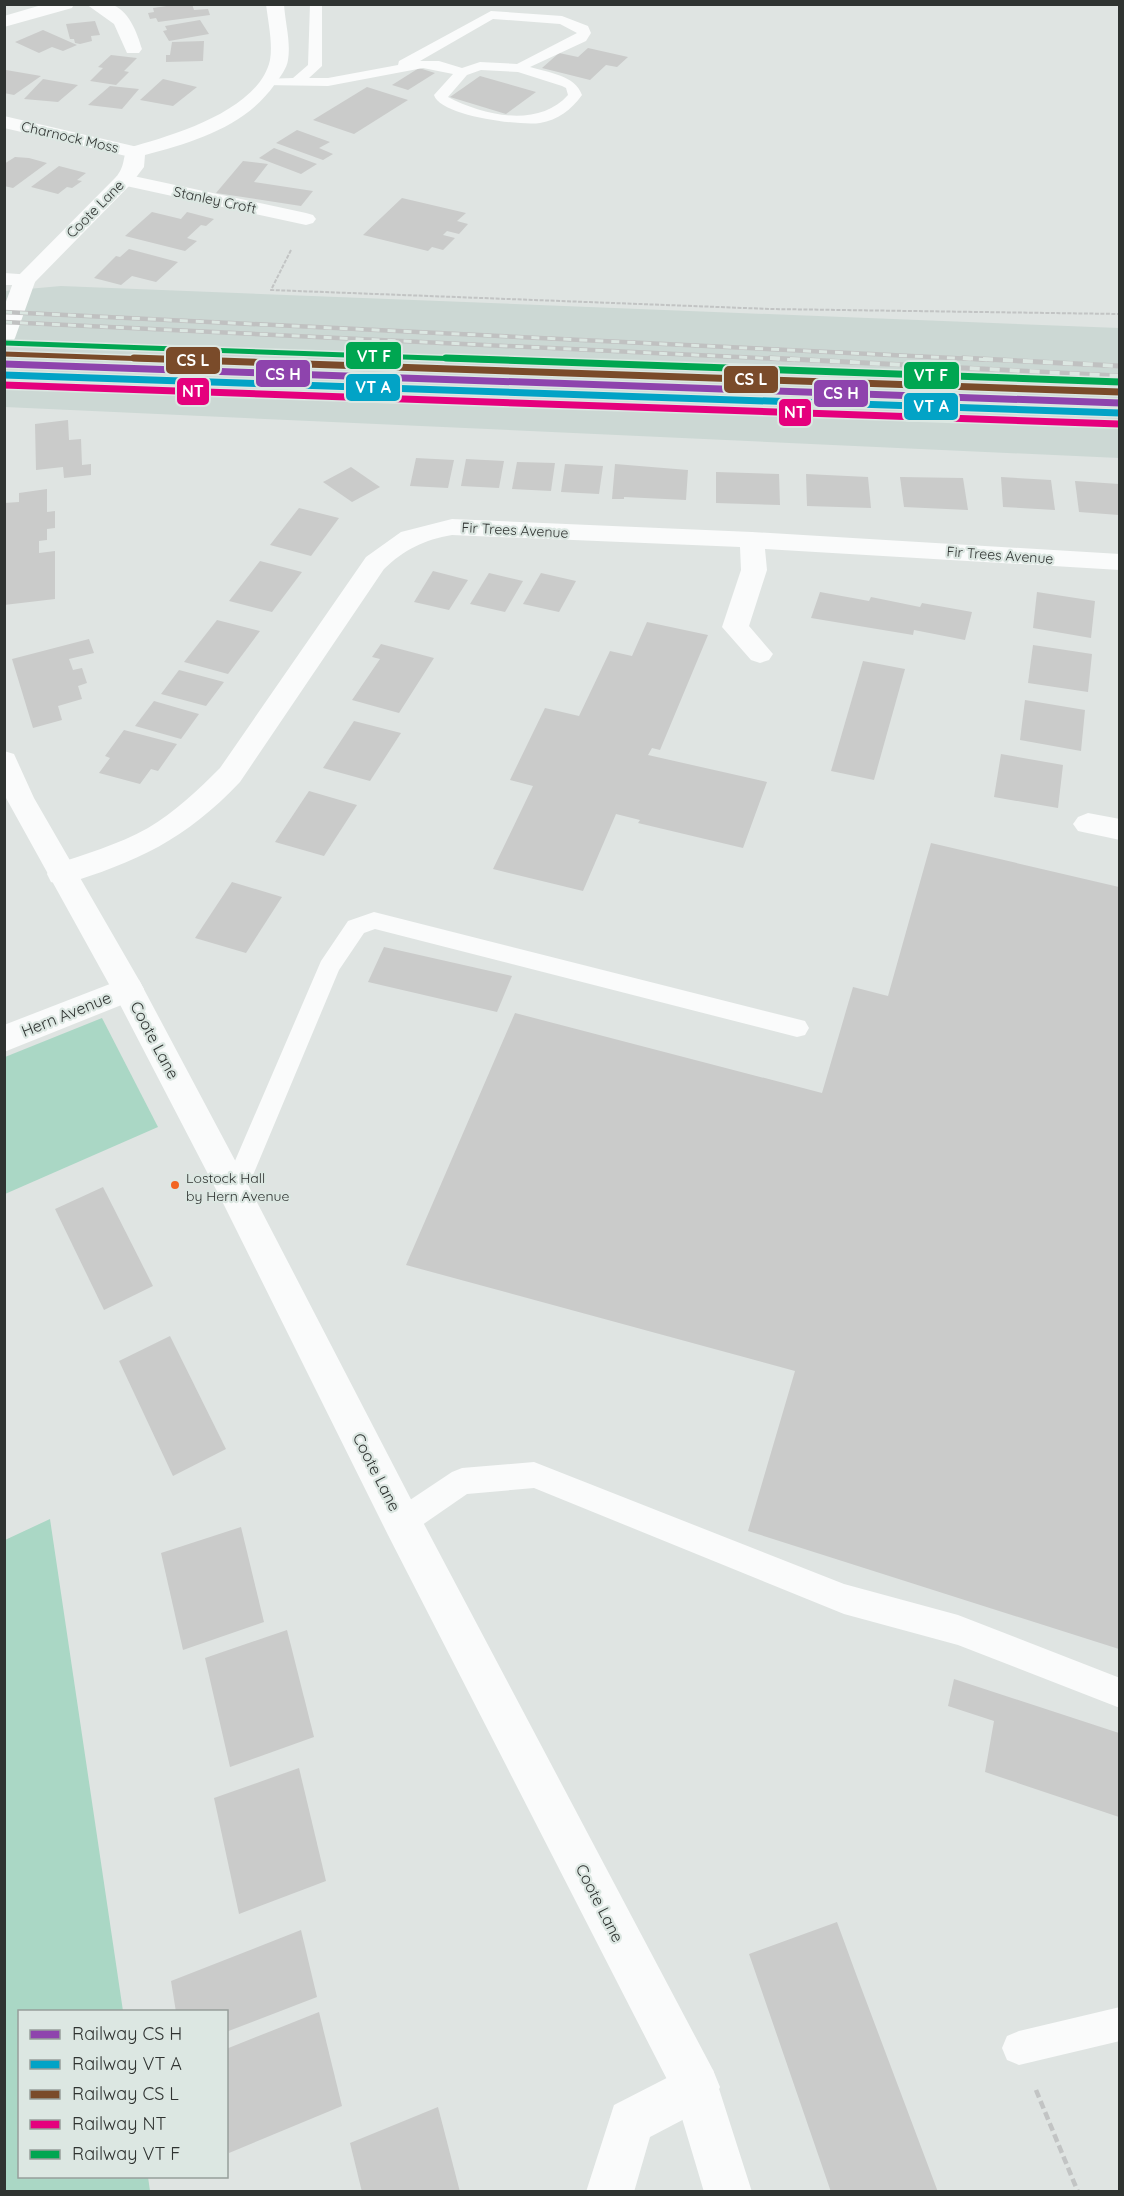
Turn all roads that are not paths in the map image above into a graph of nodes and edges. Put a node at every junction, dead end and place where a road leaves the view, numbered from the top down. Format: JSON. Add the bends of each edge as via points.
{"nodes":[{"id":1,"x":66,"y":4,"type":"edge"},
{"id":2,"x":94,"y":4,"type":"edge"},
{"id":3,"x":275,"y":4,"type":"edge"},
{"id":4,"x":316,"y":4,"type":"edge"},
{"id":5,"x":4,"y":22,"type":"edge"},
{"id":6,"x":133,"y":49,"type":"dead end"},
{"id":7,"x":400,"y":67,"type":"junction"},
{"id":8,"x":519,"y":68,"type":"junction"},
{"id":9,"x":462,"y":72,"type":"junction"},
{"id":10,"x":298,"y":81,"type":"junction"},
{"id":11,"x":268,"y":82,"type":"junction"},
{"id":12,"x":4,"y":122,"type":"edge"},
{"id":13,"x":135,"y":152,"type":"junction"},
{"id":14,"x":124,"y":180,"type":"junction"},
{"id":15,"x":306,"y":219,"type":"road end"},
{"id":16,"x":17,"y":283,"type":"edge"},
{"id":17,"x":4,"y":338,"type":"edge"},
{"id":18,"x":752,"y":540,"type":"junction"},
{"id":19,"x":1119,"y":562,"type":"edge"},
{"id":20,"x":760,"y":654,"type":"dead end"},
{"id":21,"x":4,"y":761,"type":"edge"},
{"id":22,"x":1088,"y":824,"type":"dead end"},
{"id":23,"x":1119,"y":830,"type":"edge"},
{"id":24,"x":62,"y":874,"type":"junction"},
{"id":25,"x":128,"y":989,"type":"junction"},
{"id":26,"x":798,"y":1028,"type":"dead end"},
{"id":27,"x":4,"y":1039,"type":"edge"},
{"id":28,"x":234,"y":1191,"type":"junction"},
{"id":29,"x":402,"y":1522,"type":"junction"},
{"id":30,"x":1119,"y":1693,"type":"edge"},
{"id":31,"x":1119,"y":2024,"type":"edge"},
{"id":32,"x":1019,"y":2048,"type":"road end"},
{"id":33,"x":696,"y":2087,"type":"junction"},
{"id":34,"x":610,"y":2192,"type":"edge"},
{"id":35,"x":728,"y":2192,"type":"edge"}],
"edges":[{"from":1,"to":5,"type":"street"},
{"from":2,"to":6,"type":"street","via":[[112,11],[128,28]]},
{"from":3,"to":11,"type":"street","via":[[279,62]]},
{"from":4,"to":10,"type":"lane","via":[[315,66]]},
{"from":7,"to":8,"type":"lane","via":[[490,15],[562,20],[583,29],[581,39]]},
{"from":7,"to":9,"type":"lane","via":[[431,64]]},
{"from":7,"to":10,"type":"lane","via":[[328,82]]},
{"from":8,"to":9,"type":"lane","via":[[480,66]]},
{"from":8,"to":9,"type":"lane","via":[[567,83],[575,95],[545,117],[504,119],[441,99],[445,88]]},
{"from":10,"to":11,"type":"lane"},
{"from":11,"to":13,"type":"street","via":[[242,108],[216,124],[178,141]]},
{"from":12,"to":13,"type":"street","name":"Charnock Moss"},
{"from":13,"to":14,"type":"street","name":"Coote Lane","via":[[134,166]]},
{"from":14,"to":15,"type":"street","name":"Stanley Croft"},
{"from":14,"to":16,"type":"street","name":"Coote Lane"},
{"from":16,"to":17,"type":"street","name":"Coote Lane"},
{"from":18,"to":19,"type":"street","name":"Fir Trees Avenue"},
{"from":18,"to":20,"type":"street","via":[[754,570],[735,627]]},
{"from":18,"to":24,"type":"street","name":"Fir Trees Avenue","via":[[452,527],[422,532],[397,542],[375,563],[230,775],[209,796],[170,828]]},
{"from":21,"to":24,"type":"street","name":"Coote Lane"},
{"from":22,"to":23,"type":"street"},
{"from":24,"to":25,"type":"street","name":"Coote Lane"},
{"from":25,"to":27,"type":"street","name":"Hern Avenue"},
{"from":25,"to":28,"type":"street","name":"Coote Lane"},
{"from":26,"to":28,"type":"lane","via":[[374,920],[356,927],[329,967]]},
{"from":28,"to":29,"type":"street","name":"Coote Lane"},
{"from":29,"to":30,"type":"lane","via":[[462,1481],[534,1475],[844,1599],[958,1630]]},
{"from":29,"to":33,"type":"street","name":"Coote Lane"},
{"from":31,"to":32,"type":"lane"},
{"from":33,"to":34,"type":"street","via":[[632,2122]]},
{"from":33,"to":35,"type":"street","name":"Coote Lane"}]}
